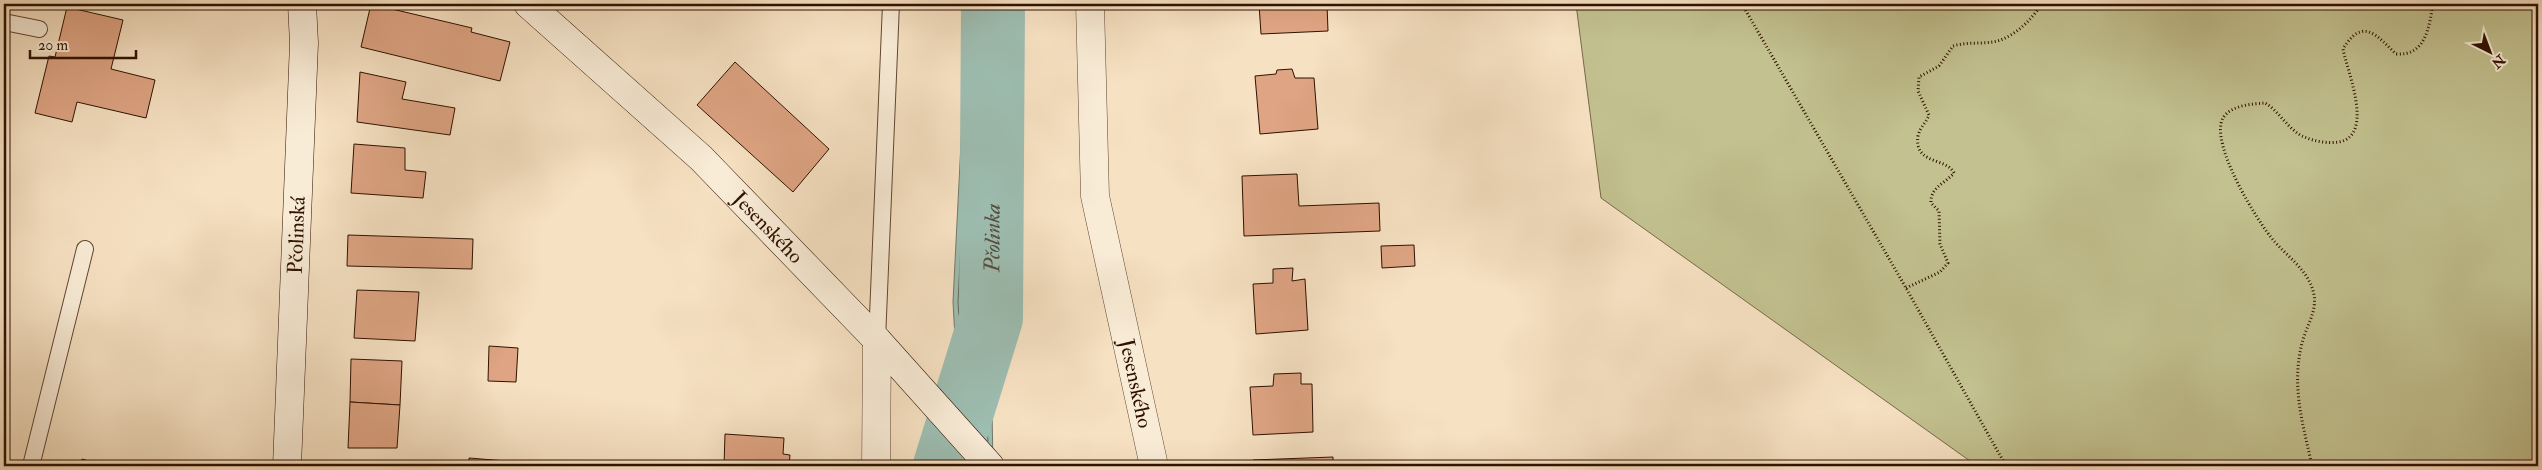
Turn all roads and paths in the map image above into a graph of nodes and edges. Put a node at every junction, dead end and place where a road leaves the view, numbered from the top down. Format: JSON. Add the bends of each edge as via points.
{"nodes":[{"id":1,"x":302,"y":4,"type":"edge"},
{"id":2,"x":528,"y":4,"type":"edge"},
{"id":3,"x":891,"y":4,"type":"edge"},
{"id":4,"x":1090,"y":4,"type":"edge"},
{"id":5,"x":1742,"y":4,"type":"edge"},
{"id":6,"x":2042,"y":4,"type":"edge"},
{"id":7,"x":2433,"y":4,"type":"edge"},
{"id":8,"x":4,"y":22,"type":"edge"},
{"id":9,"x":39,"y":29,"type":"dead end"},
{"id":10,"x":85,"y":249,"type":"dead end"},
{"id":11,"x":1906,"y":288,"type":"junction"},
{"id":12,"x":876,"y":340,"type":"junction"},
{"id":13,"x":31,"y":466,"type":"edge"},
{"id":14,"x":287,"y":466,"type":"edge"},
{"id":15,"x":876,"y":466,"type":"edge"},
{"id":16,"x":990,"y":466,"type":"edge"},
{"id":17,"x":1154,"y":466,"type":"edge"},
{"id":18,"x":2006,"y":466,"type":"edge"},
{"id":19,"x":2312,"y":466,"type":"edge"}],
"edges":[{"from":1,"to":14,"type":"street","name":"Pčolinská","via":[[304,43]]},
{"from":2,"to":12,"type":"street","name":"Jesenského","via":[[701,158]]},
{"from":3,"to":12,"type":"lane"},
{"from":4,"to":17,"type":"street","name":"Jesenského","via":[[1095,196]]},
{"from":5,"to":11,"type":"path"},
{"from":6,"to":11,"type":"path","via":[[2031,21],[2005,37],[1992,42],[1953,46],[1939,66],[1919,77],[1918,91],[1929,115],[1918,136],[1920,148],[1927,159],[1949,166],[1954,173],[1937,187],[1931,199],[1939,211],[1940,244],[1948,264],[1940,272]]},
{"from":7,"to":19,"type":"path","via":[[2425,37],[2417,50],[2407,55],[2396,54],[2374,32],[2366,31],[2349,40],[2343,48],[2356,95],[2356,127],[2346,140],[2324,142],[2301,135],[2265,103],[2233,109],[2224,116],[2220,125],[2228,161],[2254,214],[2274,241],[2307,275],[2311,284],[2315,306],[2302,343],[2297,387],[2300,421]]},
{"from":8,"to":9,"type":"lane"},
{"from":10,"to":13,"type":"lane"},
{"from":11,"to":18,"type":"path"},
{"from":12,"to":15,"type":"street"},
{"from":12,"to":16,"type":"street","name":"Jesenského"}]}
